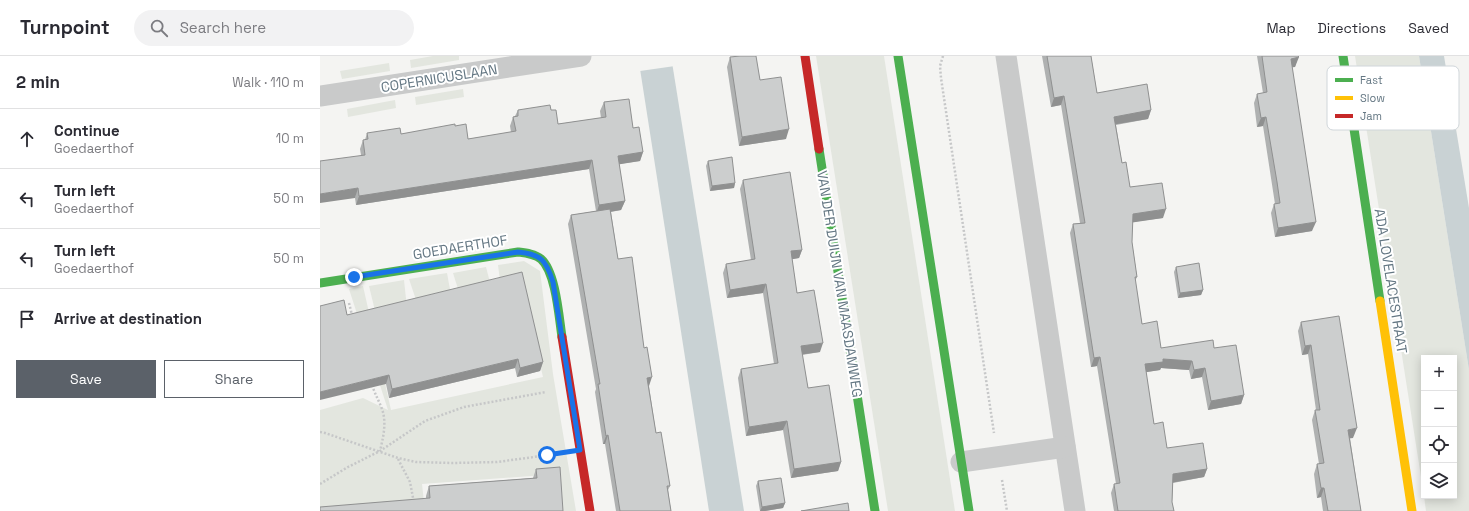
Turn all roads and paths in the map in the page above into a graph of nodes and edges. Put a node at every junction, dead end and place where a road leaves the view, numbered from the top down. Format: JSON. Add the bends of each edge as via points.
{"nodes":[{"id":1,"x":582,"y":56,"type":"edge"},
{"id":2,"x":805,"y":56,"type":"edge"},
{"id":3,"x":898,"y":56,"type":"edge"},
{"id":4,"x":943,"y":56,"type":"edge"},
{"id":5,"x":1006,"y":56,"type":"edge"},
{"id":6,"x":1343,"y":56,"type":"edge"},
{"id":7,"x":1345,"y":66,"type":"edge"},
{"id":8,"x":320,"y":96,"type":"edge"},
{"id":9,"x":1354,"y":130,"type":"edge"},
{"id":10,"x":342,"y":279,"type":"junction"},
{"id":11,"x":320,"y":283,"type":"edge"},
{"id":12,"x":352,"y":316,"type":"edge"},
{"id":13,"x":371,"y":381,"type":"edge"},
{"id":14,"x":570,"y":388,"type":"junction"},
{"id":15,"x":320,"y":432,"type":"edge"},
{"id":16,"x":1065,"y":447,"type":"junction"},
{"id":17,"x":580,"y":450,"type":"junction"},
{"id":18,"x":380,"y":451,"type":"junction"},
{"id":19,"x":998,"y":456,"type":"junction"},
{"id":20,"x":398,"y":458,"type":"junction"},
{"id":21,"x":961,"y":462,"type":"junction"},
{"id":22,"x":320,"y":484,"type":"edge"},
{"id":23,"x":414,"y":504,"type":"edge"},
{"id":24,"x":590,"y":511,"type":"edge"},
{"id":25,"x":875,"y":511,"type":"edge"},
{"id":26,"x":969,"y":511,"type":"edge"},
{"id":27,"x":1007,"y":511,"type":"edge"},
{"id":28,"x":1075,"y":511,"type":"edge"},
{"id":29,"x":1412,"y":511,"type":"edge"}],
"edges":[{"from":1,"to":8,"type":"street","name":"COPERNICUSLAAN"},
{"from":2,"to":25,"type":"street","name":"VAN DER DUIJN VAN MAASDAMWEG"},
{"from":3,"to":21,"type":"street"},
{"from":4,"to":19,"type":"path","via":[[940,66],[941,78]]},
{"from":5,"to":16,"type":"street"},
{"from":6,"to":7,"type":"street","name":"ADA LOVELACESTRAAT"},
{"from":9,"to":29,"type":"street","name":"ADA LOVELACESTRAAT"},
{"from":10,"to":11,"type":"street","name":"GOEDAERTHOF"},
{"from":10,"to":12,"type":"path"},
{"from":10,"to":14,"type":"street","name":"GOEDAERTHOF","via":[[518,252],[532,253],[543,260],[553,282]]},
{"from":13,"to":18,"type":"path","via":[[383,410],[385,427]]},
{"from":14,"to":17,"type":"street","name":"GOEDAERTHOF"},
{"from":14,"to":18,"type":"path","via":[[464,407],[425,421]]},
{"from":15,"to":18,"type":"path"},
{"from":16,"to":19,"type":"street"},
{"from":16,"to":28,"type":"street"},
{"from":17,"to":20,"type":"path","via":[[497,462],[453,464],[416,462]]},
{"from":17,"to":24,"type":"street","name":"GOEDAERTHOF"},
{"from":18,"to":20,"type":"path"},
{"from":18,"to":22,"type":"path"},
{"from":19,"to":21,"type":"street"},
{"from":19,"to":27,"type":"path"},
{"from":20,"to":23,"type":"path","via":[[410,482]]},
{"from":21,"to":26,"type":"street"}]}
